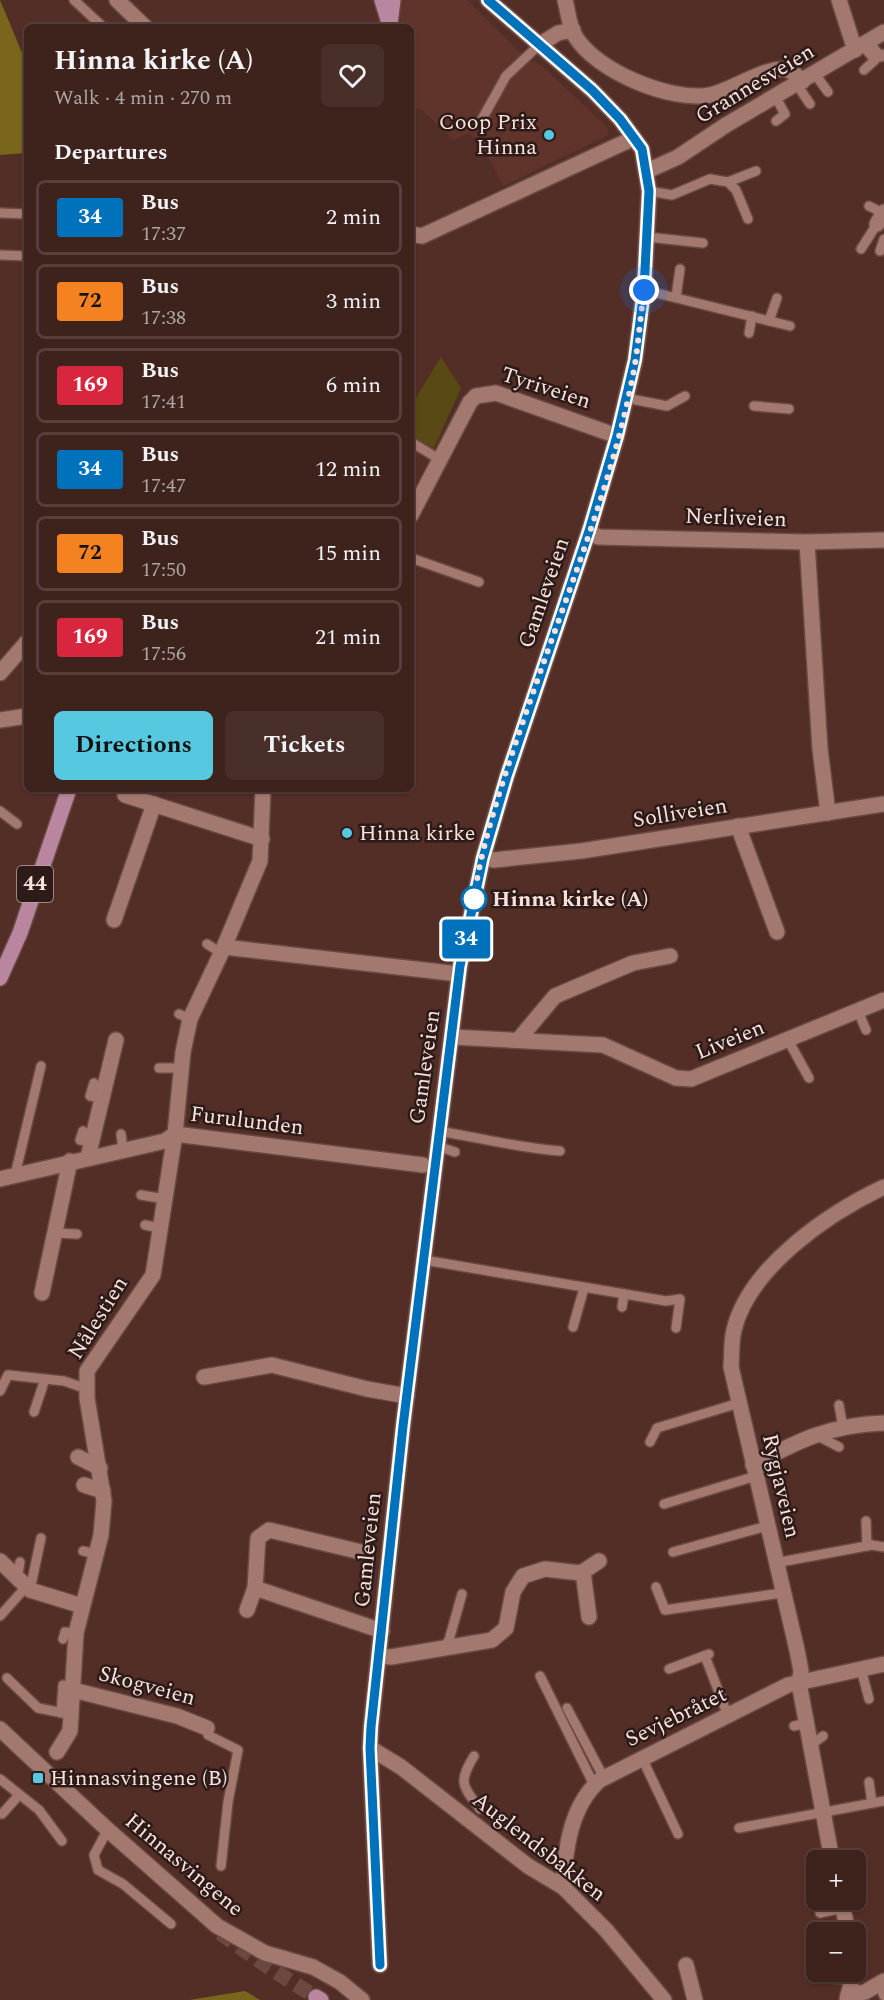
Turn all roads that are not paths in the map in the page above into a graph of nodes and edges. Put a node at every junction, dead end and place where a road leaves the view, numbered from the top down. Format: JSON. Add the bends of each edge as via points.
{"nodes":[{"id":1,"x":74,"y":0,"type":"edge"},
{"id":2,"x":117,"y":0,"type":"edge"},
{"id":3,"x":382,"y":0,"type":"edge"},
{"id":4,"x":393,"y":0,"type":"edge"},
{"id":5,"x":488,"y":0,"type":"edge"},
{"id":6,"x":565,"y":0,"type":"edge"},
{"id":7,"x":839,"y":0,"type":"edge"},
{"id":8,"x":100,"y":24,"type":"edge"},
{"id":9,"x":143,"y":24,"type":"edge"},
{"id":10,"x":389,"y":24,"type":"edge"},
{"id":11,"x":390,"y":24,"type":"edge"},
{"id":12,"x":573,"y":30,"type":"junction"},
{"id":13,"x":884,"y":32,"type":"edge"},
{"id":14,"x":539,"y":45,"type":"junction"},
{"id":15,"x":862,"y":46,"type":"junction"},
{"id":16,"x":884,"y":54,"type":"edge"},
{"id":17,"x":864,"y":70,"type":"dead end"},
{"id":18,"x":805,"y":80,"type":"junction"},
{"id":19,"x":828,"y":92,"type":"dead end"},
{"id":20,"x":775,"y":96,"type":"junction"},
{"id":21,"x":810,"y":104,"type":"dead end"},
{"id":22,"x":480,"y":121,"type":"dead end"},
{"id":23,"x":776,"y":121,"type":"dead end"},
{"id":24,"x":634,"y":138,"type":"junction"},
{"id":25,"x":647,"y":171,"type":"junction"},
{"id":26,"x":756,"y":171,"type":"dead end"},
{"id":27,"x":728,"y":182,"type":"junction"},
{"id":28,"x":649,"y":191,"type":"junction"},
{"id":29,"x":869,"y":206,"type":"dead end"},
{"id":30,"x":0,"y":213,"type":"edge"},
{"id":31,"x":24,"y":214,"type":"edge"},
{"id":32,"x":882,"y":218,"type":"edge"},
{"id":33,"x":748,"y":219,"type":"dead end"},
{"id":34,"x":414,"y":235,"type":"edge"},
{"id":35,"x":647,"y":237,"type":"junction"},
{"id":36,"x":884,"y":239,"type":"edge"},
{"id":37,"x":703,"y":243,"type":"dead end"},
{"id":38,"x":861,"y":249,"type":"dead end"},
{"id":39,"x":880,"y":251,"type":"dead end"},
{"id":40,"x":0,"y":255,"type":"edge"},
{"id":41,"x":24,"y":256,"type":"edge"},
{"id":42,"x":680,"y":269,"type":"dead end"},
{"id":43,"x":644,"y":290,"type":"junction"},
{"id":44,"x":676,"y":297,"type":"junction"},
{"id":45,"x":777,"y":298,"type":"dead end"},
{"id":46,"x":753,"y":316,"type":"junction"},
{"id":47,"x":769,"y":321,"type":"junction"},
{"id":48,"x":790,"y":326,"type":"dead end"},
{"id":49,"x":748,"y":333,"type":"dead end"},
{"id":50,"x":685,"y":396,"type":"dead end"},
{"id":51,"x":626,"y":398,"type":"junction"},
{"id":52,"x":754,"y":405,"type":"dead end"},
{"id":53,"x":789,"y":409,"type":"dead end"},
{"id":54,"x":617,"y":436,"type":"junction"},
{"id":55,"x":414,"y":444,"type":"edge"},
{"id":56,"x":439,"y":459,"type":"junction"},
{"id":57,"x":414,"y":504,"type":"edge"},
{"id":58,"x":589,"y":531,"type":"junction"},
{"id":59,"x":884,"y":540,"type":"edge"},
{"id":60,"x":807,"y":542,"type":"junction"},
{"id":61,"x":414,"y":559,"type":"edge"},
{"id":62,"x":479,"y":582,"type":"dead end"},
{"id":63,"x":24,"y":645,"type":"edge"},
{"id":64,"x":0,"y":673,"type":"edge"},
{"id":65,"x":24,"y":716,"type":"edge"},
{"id":66,"x":0,"y":720,"type":"edge"},
{"id":67,"x":68,"y":792,"type":"edge"},
{"id":68,"x":263,"y":792,"type":"edge"},
{"id":69,"x":125,"y":795,"type":"dead end"},
{"id":70,"x":154,"y":804,"type":"junction"},
{"id":71,"x":884,"y":804,"type":"edge"},
{"id":72,"x":0,"y":812,"type":"edge"},
{"id":73,"x":828,"y":813,"type":"junction"},
{"id":74,"x":16,"y":824,"type":"dead end"},
{"id":75,"x":738,"y":826,"type":"junction"},
{"id":76,"x":262,"y":839,"type":"junction"},
{"id":77,"x":483,"y":858,"type":"junction"},
{"id":78,"x":114,"y":920,"type":"dead end"},
{"id":79,"x":777,"y":932,"type":"dead end"},
{"id":80,"x":207,"y":944,"type":"dead end"},
{"id":81,"x":223,"y":950,"type":"junction"},
{"id":82,"x":670,"y":957,"type":"dead end"},
{"id":83,"x":459,"y":974,"type":"junction"},
{"id":84,"x":0,"y":978,"type":"edge"},
{"id":85,"x":884,"y":1000,"type":"edge"},
{"id":86,"x":858,"y":1011,"type":"junction"},
{"id":87,"x":866,"y":1030,"type":"dead end"},
{"id":88,"x":453,"y":1037,"type":"junction"},
{"id":89,"x":519,"y":1039,"type":"junction"},
{"id":90,"x":116,"y":1040,"type":"dead end"},
{"id":91,"x":788,"y":1040,"type":"junction"},
{"id":92,"x":41,"y":1065,"type":"dead end"},
{"id":93,"x":159,"y":1068,"type":"dead end"},
{"id":94,"x":182,"y":1068,"type":"junction"},
{"id":95,"x":809,"y":1078,"type":"dead end"},
{"id":96,"x":94,"y":1083,"type":"dead end"},
{"id":97,"x":102,"y":1098,"type":"junction"},
{"id":98,"x":120,"y":1134,"type":"dead end"},
{"id":99,"x":176,"y":1134,"type":"junction"},
{"id":100,"x":438,"y":1139,"type":"junction"},
{"id":101,"x":87,"y":1143,"type":"junction"},
{"id":102,"x":123,"y":1149,"type":"junction"},
{"id":103,"x":560,"y":1151,"type":"dead end"},
{"id":104,"x":455,"y":1152,"type":"dead end"},
{"id":105,"x":70,"y":1161,"type":"junction"},
{"id":106,"x":423,"y":1165,"type":"dead end"},
{"id":107,"x":8,"y":1177,"type":"edge"},
{"id":108,"x":884,"y":1187,"type":"edge"},
{"id":109,"x":141,"y":1195,"type":"dead end"},
{"id":110,"x":165,"y":1199,"type":"junction"},
{"id":111,"x":55,"y":1233,"type":"junction"},
{"id":112,"x":77,"y":1234,"type":"dead end"},
{"id":113,"x":424,"y":1260,"type":"junction"},
{"id":114,"x":584,"y":1288,"type":"junction"},
{"id":115,"x":42,"y":1293,"type":"dead end"},
{"id":116,"x":624,"y":1294,"type":"junction"},
{"id":117,"x":622,"y":1307,"type":"dead end"},
{"id":118,"x":573,"y":1327,"type":"dead end"},
{"id":119,"x":676,"y":1328,"type":"dead end"},
{"id":120,"x":204,"y":1377,"type":"dead end"},
{"id":121,"x":45,"y":1379,"type":"junction"},
{"id":122,"x":87,"y":1389,"type":"junction"},
{"id":123,"x":0,"y":1391,"type":"edge"},
{"id":124,"x":407,"y":1396,"type":"junction"},
{"id":125,"x":740,"y":1403,"type":"junction"},
{"id":126,"x":840,"y":1405,"type":"dead end"},
{"id":127,"x":34,"y":1412,"type":"dead end"},
{"id":128,"x":884,"y":1423,"type":"edge"},
{"id":129,"x":843,"y":1428,"type":"junction"},
{"id":130,"x":814,"y":1434,"type":"junction"},
{"id":131,"x":650,"y":1442,"type":"dead end"},
{"id":132,"x":838,"y":1447,"type":"dead end"},
{"id":133,"x":78,"y":1457,"type":"dead end"},
{"id":134,"x":100,"y":1468,"type":"junction"},
{"id":135,"x":754,"y":1471,"type":"junction"},
{"id":136,"x":84,"y":1485,"type":"dead end"},
{"id":137,"x":103,"y":1491,"type":"junction"},
{"id":138,"x":664,"y":1504,"type":"dead end"},
{"id":139,"x":866,"y":1521,"type":"dead end"},
{"id":140,"x":760,"y":1524,"type":"junction"},
{"id":141,"x":41,"y":1538,"type":"dead end"},
{"id":142,"x":867,"y":1546,"type":"junction"},
{"id":143,"x":884,"y":1547,"type":"edge"},
{"id":144,"x":361,"y":1552,"type":"dead end"},
{"id":145,"x":673,"y":1552,"type":"dead end"},
{"id":146,"x":600,"y":1561,"type":"dead end"},
{"id":147,"x":775,"y":1563,"type":"junction"},
{"id":148,"x":6,"y":1564,"type":"edge"},
{"id":149,"x":583,"y":1572,"type":"junction"},
{"id":150,"x":24,"y":1586,"type":"junction"},
{"id":151,"x":656,"y":1587,"type":"dead end"},
{"id":152,"x":255,"y":1588,"type":"junction"},
{"id":153,"x":782,"y":1593,"type":"junction"},
{"id":154,"x":462,"y":1594,"type":"dead end"},
{"id":155,"x":82,"y":1606,"type":"junction"},
{"id":156,"x":247,"y":1610,"type":"dead end"},
{"id":157,"x":0,"y":1616,"type":"edge"},
{"id":158,"x":589,"y":1617,"type":"dead end"},
{"id":159,"x":382,"y":1631,"type":"junction"},
{"id":160,"x":442,"y":1648,"type":"junction"},
{"id":161,"x":380,"y":1656,"type":"junction"},
{"id":162,"x":884,"y":1664,"type":"edge"},
{"id":163,"x":669,"y":1669,"type":"dead end"},
{"id":164,"x":861,"y":1669,"type":"junction"},
{"id":165,"x":540,"y":1676,"type":"dead end"},
{"id":166,"x":7,"y":1678,"type":"dead end"},
{"id":167,"x":799,"y":1683,"type":"junction"},
{"id":168,"x":68,"y":1688,"type":"junction"},
{"id":169,"x":869,"y":1699,"type":"dead end"},
{"id":170,"x":567,"y":1708,"type":"dead end"},
{"id":171,"x":67,"y":1714,"type":"junction"},
{"id":172,"x":728,"y":1716,"type":"junction"},
{"id":173,"x":207,"y":1728,"type":"joint"},
{"id":174,"x":0,"y":1730,"type":"edge"},
{"id":175,"x":370,"y":1748,"type":"junction"},
{"id":176,"x":57,"y":1752,"type":"dead end"},
{"id":177,"x":474,"y":1756,"type":"dead end"},
{"id":178,"x":642,"y":1758,"type":"junction"},
{"id":179,"x":0,"y":1779,"type":"edge"},
{"id":180,"x":599,"y":1782,"type":"junction"},
{"id":181,"x":869,"y":1782,"type":"dead end"},
{"id":182,"x":19,"y":1794,"type":"junction"},
{"id":183,"x":884,"y":1801,"type":"edge"},
{"id":184,"x":872,"y":1803,"type":"junction"},
{"id":185,"x":480,"y":1809,"type":"dead end"},
{"id":186,"x":824,"y":1812,"type":"junction"},
{"id":187,"x":2,"y":1814,"type":"dead end"},
{"id":188,"x":740,"y":1828,"type":"dead end"},
{"id":189,"x":107,"y":1830,"type":"junction"},
{"id":190,"x":678,"y":1834,"type":"dead end"},
{"id":191,"x":62,"y":1841,"type":"dead end"},
{"id":192,"x":830,"y":1850,"type":"edge"},
{"id":193,"x":221,"y":1866,"type":"dead end"},
{"id":194,"x":563,"y":1887,"type":"junction"},
{"id":195,"x":827,"y":1910,"type":"edge"},
{"id":196,"x":820,"y":1913,"type":"dead end"},
{"id":197,"x":171,"y":1924,"type":"dead end"},
{"id":198,"x":380,"y":1965,"type":"dead end"},
{"id":199,"x":686,"y":1965,"type":"dead end"},
{"id":200,"x":851,"y":1982,"type":"edge"},
{"id":201,"x":882,"y":1987,"type":"edge"},
{"id":202,"x":848,"y":1998,"type":"edge"},
{"id":203,"x":362,"y":2000,"type":"edge"},
{"id":204,"x":664,"y":2000,"type":"edge"},
{"id":205,"x":695,"y":2000,"type":"edge"}],
"edges":[{"from":1,"to":8,"type":"lane"},
{"from":2,"to":9,"type":"street"},
{"from":3,"to":10,"type":"main road"},
{"from":4,"to":11,"type":"main road"},
{"from":5,"to":14,"type":"street","name":"Gamleveien"},
{"from":6,"to":12,"type":"street"},
{"from":7,"to":15,"type":"street"},
{"from":12,"to":14,"type":"street","via":[[558,33]]},
{"from":12,"to":18,"type":"street","via":[[590,51],[620,74],[667,92],[710,95],[782,69]]},
{"from":13,"to":15,"type":"street","name":"Grannesveien"},
{"from":14,"to":22,"type":"lane","via":[[506,76]]},
{"from":14,"to":24,"type":"street","name":"Gamleveien","via":[[592,90]]},
{"from":15,"to":16,"type":"lane","via":[[881,57]]},
{"from":15,"to":17,"type":"lane","via":[[875,60]]},
{"from":15,"to":18,"type":"street","name":"Grannesveien"},
{"from":18,"to":19,"type":"lane"},
{"from":18,"to":20,"type":"street","name":"Grannesveien"},
{"from":18,"to":21,"type":"lane"},
{"from":20,"to":23,"type":"lane","via":[[785,114]]},
{"from":20,"to":25,"type":"street","name":"Grannesveien","via":[[678,157]]},
{"from":24,"to":25,"type":"street","name":"Gamleveien","via":[[645,157]]},
{"from":24,"to":34,"type":"street","via":[[422,236]]},
{"from":25,"to":28,"type":"street","name":"Gamleveien"},
{"from":26,"to":27,"type":"lane"},
{"from":27,"to":28,"type":"lane","via":[[710,179],[672,195]]},
{"from":27,"to":33,"type":"lane","via":[[736,190]]},
{"from":28,"to":35,"type":"street","name":"Gamleveien"},
{"from":29,"to":32,"type":"lane"},
{"from":30,"to":31,"type":"lane"},
{"from":32,"to":38,"type":"lane"},
{"from":35,"to":37,"type":"lane"},
{"from":35,"to":43,"type":"street","name":"Gamleveien"},
{"from":36,"to":39,"type":"lane"},
{"from":40,"to":41,"type":"lane"},
{"from":42,"to":44,"type":"lane"},
{"from":43,"to":44,"type":"lane"},
{"from":43,"to":51,"type":"street","name":"Gamleveien"},
{"from":44,"to":46,"type":"lane"},
{"from":45,"to":47,"type":"lane"},
{"from":46,"to":47,"type":"lane"},
{"from":46,"to":49,"type":"lane"},
{"from":47,"to":48,"type":"lane"},
{"from":50,"to":51,"type":"lane","via":[[667,406]]},
{"from":51,"to":54,"type":"street","name":"Gamleveien"},
{"from":52,"to":53,"type":"lane"},
{"from":54,"to":56,"type":"street","name":"Tyriveien","via":[[496,393],[474,392]]},
{"from":54,"to":58,"type":"street","name":"Gamleveien"},
{"from":55,"to":56,"type":"lane"},
{"from":56,"to":57,"type":"street","name":"Tyriveien"},
{"from":58,"to":60,"type":"street","name":"Nerliveien","via":[[598,537]]},
{"from":58,"to":77,"type":"street","name":"Gamleveien","via":[[522,726]]},
{"from":59,"to":60,"type":"street","name":"Nerliveien"},
{"from":60,"to":73,"type":"street","via":[[820,749]]},
{"from":61,"to":62,"type":"lane"},
{"from":63,"to":64,"type":"street"},
{"from":65,"to":66,"type":"street"},
{"from":67,"to":84,"type":"main road","number":"44","via":[[20,933]]},
{"from":68,"to":76,"type":"street","name":"Nålestien"},
{"from":69,"to":70,"type":"street"},
{"from":70,"to":76,"type":"street"},
{"from":70,"to":78,"type":"street"},
{"from":71,"to":73,"type":"street","name":"Solliveien"},
{"from":72,"to":74,"type":"lane"},
{"from":73,"to":75,"type":"street","name":"Solliveien"},
{"from":75,"to":77,"type":"street","name":"Solliveien","via":[[581,851],[494,861]]},
{"from":75,"to":79,"type":"street"},
{"from":76,"to":81,"type":"street","name":"Nålestien","via":[[260,861],[245,882]]},
{"from":77,"to":83,"type":"street","name":"Gamleveien"},
{"from":80,"to":81,"type":"lane"},
{"from":81,"to":83,"type":"street"},
{"from":81,"to":94,"type":"street","name":"Nålestien","via":[[184,1017]]},
{"from":82,"to":89,"type":"street","via":[[633,963],[555,996]]},
{"from":83,"to":88,"type":"street","name":"Gamleveien"},
{"from":85,"to":86,"type":"street","name":"Liveien"},
{"from":86,"to":87,"type":"lane"},
{"from":86,"to":91,"type":"street","name":"Liveien"},
{"from":88,"to":89,"type":"street","name":"Liveien"},
{"from":88,"to":100,"type":"street","name":"Gamleveien"},
{"from":89,"to":91,"type":"street","name":"Liveien","via":[[603,1045],[676,1078],[691,1079]]},
{"from":90,"to":97,"type":"street"},
{"from":91,"to":95,"type":"lane"},
{"from":92,"to":107,"type":"lane"},
{"from":93,"to":94,"type":"lane"},
{"from":94,"to":99,"type":"street","name":"Nålestien"},
{"from":96,"to":97,"type":"lane","via":[[90,1096]]},
{"from":97,"to":101,"type":"street"},
{"from":98,"to":102,"type":"lane"},
{"from":99,"to":102,"type":"street","name":"Furulunden","via":[[165,1141]]},
{"from":99,"to":106,"type":"street","name":"Furulunden"},
{"from":99,"to":110,"type":"street","name":"Nålestien"},
{"from":100,"to":103,"type":"lane","via":[[508,1142],[528,1149]]},
{"from":100,"to":104,"type":"lane"},
{"from":100,"to":113,"type":"street","name":"Gamleveien"},
{"from":101,"to":102,"type":"street","name":"Furulunden"},
{"from":101,"to":105,"type":"street","name":"Furulunden"},
{"from":105,"to":107,"type":"street","name":"Furulunden"},
{"from":105,"to":111,"type":"street"},
{"from":108,"to":125,"type":"street","name":"Rygjaveien","via":[[851,1203],[807,1236],[770,1267],[746,1298],[733,1330],[732,1366]]},
{"from":109,"to":110,"type":"lane"},
{"from":110,"to":122,"type":"street","name":"Nålestien","via":[[153,1226],[153,1275],[85,1365]]},
{"from":111,"to":112,"type":"lane"},
{"from":111,"to":115,"type":"street"},
{"from":113,"to":114,"type":"lane"},
{"from":113,"to":124,"type":"street","name":"Gamleveien"},
{"from":114,"to":116,"type":"lane"},
{"from":114,"to":118,"type":"lane"},
{"from":116,"to":117,"type":"lane"},
{"from":116,"to":119,"type":"lane","via":[[666,1301],[680,1299]]},
{"from":120,"to":124,"type":"street","via":[[272,1365]]},
{"from":121,"to":122,"type":"lane"},
{"from":121,"to":123,"type":"lane","via":[[8,1375]]},
{"from":121,"to":127,"type":"lane"},
{"from":122,"to":134,"type":"street","name":"Nålestien"},
{"from":124,"to":159,"type":"street","name":"Gamleveien"},
{"from":125,"to":131,"type":"lane","via":[[657,1428]]},
{"from":125,"to":135,"type":"street","name":"Rygjaveien"},
{"from":126,"to":129,"type":"lane"},
{"from":128,"to":129,"type":"street"},
{"from":129,"to":130,"type":"street"},
{"from":130,"to":132,"type":"lane"},
{"from":130,"to":135,"type":"street"},
{"from":133,"to":134,"type":"street"},
{"from":134,"to":137,"type":"street","name":"Nålestien"},
{"from":135,"to":138,"type":"lane"},
{"from":135,"to":140,"type":"street","name":"Rygjaveien"},
{"from":136,"to":137,"type":"street"},
{"from":137,"to":155,"type":"street","name":"Nålestien","via":[[101,1535],[89,1552]]},
{"from":139,"to":142,"type":"lane"},
{"from":140,"to":145,"type":"lane"},
{"from":140,"to":147,"type":"street","name":"Rygjaveien"},
{"from":141,"to":150,"type":"lane"},
{"from":142,"to":143,"type":"lane"},
{"from":142,"to":147,"type":"lane"},
{"from":144,"to":152,"type":"street","name":"Gamleveien","via":[[268,1530],[258,1538]]},
{"from":146,"to":149,"type":"street"},
{"from":147,"to":153,"type":"street","name":"Rygjaveien"},
{"from":148,"to":150,"type":"street"},
{"from":149,"to":158,"type":"street"},
{"from":149,"to":160,"type":"street","via":[[545,1569],[523,1576],[513,1592],[506,1628],[492,1640]]},
{"from":150,"to":155,"type":"street"},
{"from":150,"to":157,"type":"lane"},
{"from":151,"to":153,"type":"lane","via":[[664,1610]]},
{"from":152,"to":156,"type":"street","name":"Gamleveien"},
{"from":152,"to":159,"type":"street","name":"Gamleveien"},
{"from":153,"to":167,"type":"street","name":"Rygjaveien","via":[[801,1671]]},
{"from":154,"to":160,"type":"lane","via":[[449,1640]]},
{"from":155,"to":168,"type":"street","name":"Nålestien","via":[[70,1636]]},
{"from":159,"to":161,"type":"street","name":"Gamleveien"},
{"from":160,"to":161,"type":"street"},
{"from":161,"to":175,"type":"street","name":"Gamleveien"},
{"from":162,"to":164,"type":"street","name":"Sevjebråtet"},
{"from":163,"to":172,"type":"lane","via":[[707,1655]]},
{"from":164,"to":167,"type":"street","name":"Sevjebråtet"},
{"from":164,"to":169,"type":"lane"},
{"from":165,"to":180,"type":"lane"},
{"from":166,"to":171,"type":"lane","via":[[38,1708]]},
{"from":167,"to":172,"type":"street","name":"Sevjebråtet"},
{"from":167,"to":186,"type":"street","name":"Rygjaveien","via":[[800,1725],[817,1741]]},
{"from":168,"to":171,"type":"street","name":"Nålestien"},
{"from":168,"to":173,"type":"street","name":"Skogveien","via":[[177,1716]]},
{"from":170,"to":180,"type":"lane"},
{"from":171,"to":176,"type":"street","name":"Nålestien","via":[[70,1731]]},
{"from":172,"to":178,"type":"street","name":"Sevjebråtet"},
{"from":173,"to":193,"type":"lane","via":[[208,1735],[238,1750]]},
{"from":174,"to":189,"type":"street","name":"Hinnasvingene"},
{"from":175,"to":194,"type":"street","name":"Auglendsbakken","via":[[528,1866]]},
{"from":175,"to":198,"type":"street","name":"Gamleveien"},
{"from":177,"to":185,"type":"lane","via":[[462,1776],[464,1787]]},
{"from":178,"to":180,"type":"street","name":"Sevjebråtet"},
{"from":178,"to":190,"type":"lane"},
{"from":179,"to":182,"type":"lane"},
{"from":180,"to":194,"type":"street","via":[[566,1840]]},
{"from":181,"to":184,"type":"lane"},
{"from":182,"to":187,"type":"lane"},
{"from":182,"to":191,"type":"lane","via":[[39,1810]]},
{"from":183,"to":184,"type":"lane"},
{"from":184,"to":186,"type":"lane"},
{"from":186,"to":188,"type":"lane"},
{"from":186,"to":192,"type":"street","name":"Rygjaveien"},
{"from":189,"to":197,"type":"lane","via":[[94,1855],[98,1870],[123,1884]]},
{"from":189,"to":203,"type":"street","name":"Hinnasvingene","via":[[217,1926],[265,1953],[313,1967]]},
{"from":194,"to":204,"type":"street","name":"Auglendsbakken","via":[[606,1930]]},
{"from":195,"to":196,"type":"lane"},
{"from":199,"to":205,"type":"street"},
{"from":200,"to":202,"type":"street"},
{"from":201,"to":202,"type":"street"}]}
